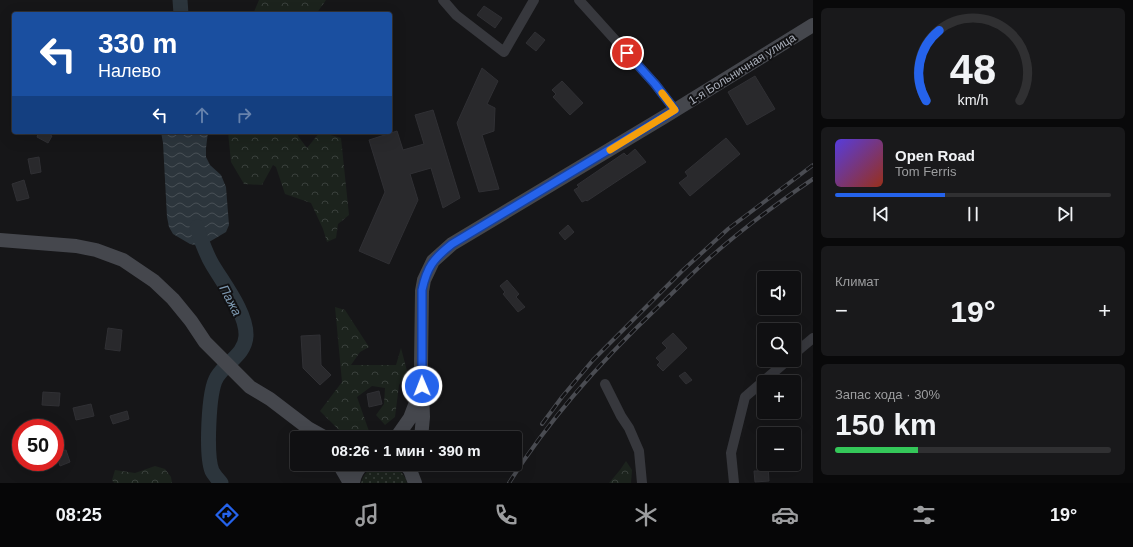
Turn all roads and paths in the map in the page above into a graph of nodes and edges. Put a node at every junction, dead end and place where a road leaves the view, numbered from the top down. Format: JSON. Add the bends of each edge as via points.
{"nodes":[{"id":1,"x":443,"y":0,"type":"edge"},
{"id":2,"x":534,"y":0,"type":"edge"},
{"id":3,"x":579,"y":0,"type":"edge"},
{"id":4,"x":813,"y":25,"type":"edge"},
{"id":5,"x":675,"y":110,"type":"junction"},
{"id":6,"x":0,"y":240,"type":"edge"},
{"id":7,"x":813,"y":338,"type":"edge"},
{"id":8,"x":801,"y":348,"type":"edge"},
{"id":9,"x":780,"y":367,"type":"edge"},
{"id":10,"x":605,"y":384,"type":"dead end"},
{"id":11,"x":422,"y":386,"type":"junction"},
{"id":12,"x":310,"y":431,"type":"edge"},
{"id":13,"x":401,"y":431,"type":"edge"},
{"id":14,"x":422,"y":431,"type":"edge"},
{"id":15,"x":343,"y":471,"type":"edge"},
{"id":16,"x":357,"y":471,"type":"edge"},
{"id":17,"x":410,"y":471,"type":"edge"},
{"id":18,"x":417,"y":471,"type":"edge"},
{"id":19,"x":351,"y":483,"type":"edge"},
{"id":20,"x":416,"y":483,"type":"edge"},
{"id":21,"x":642,"y":483,"type":"edge"},
{"id":22,"x":734,"y":483,"type":"edge"}],
"edges":[{"from":1,"to":2,"type":"street","via":[[456,15],[504,52]]},
{"from":3,"to":5,"type":"street","via":[[655,84]]},
{"from":4,"to":5,"type":"main road","name":"1-я Больничная улица"},
{"from":5,"to":11,"type":"main road","name":"1-я Больничная улица","via":[[452,244],[433,260],[422,290]]},
{"from":6,"to":12,"type":"main road","via":[[96,250],[112,255],[138,269],[173,299],[253,384]]},
{"from":7,"to":8,"type":"street"},
{"from":9,"to":22,"type":"street","via":[[745,397],[731,453]]},
{"from":10,"to":21,"type":"street","via":[[639,451]]},
{"from":11,"to":13,"type":"main road","via":[[410,418]]},
{"from":11,"to":14,"type":"main road","name":"1-я Больничная улица"},
{"from":15,"to":19,"type":"main road"},
{"from":16,"to":19,"type":"main road"},
{"from":17,"to":20,"type":"main road"},
{"from":18,"to":20,"type":"main road"}]}
